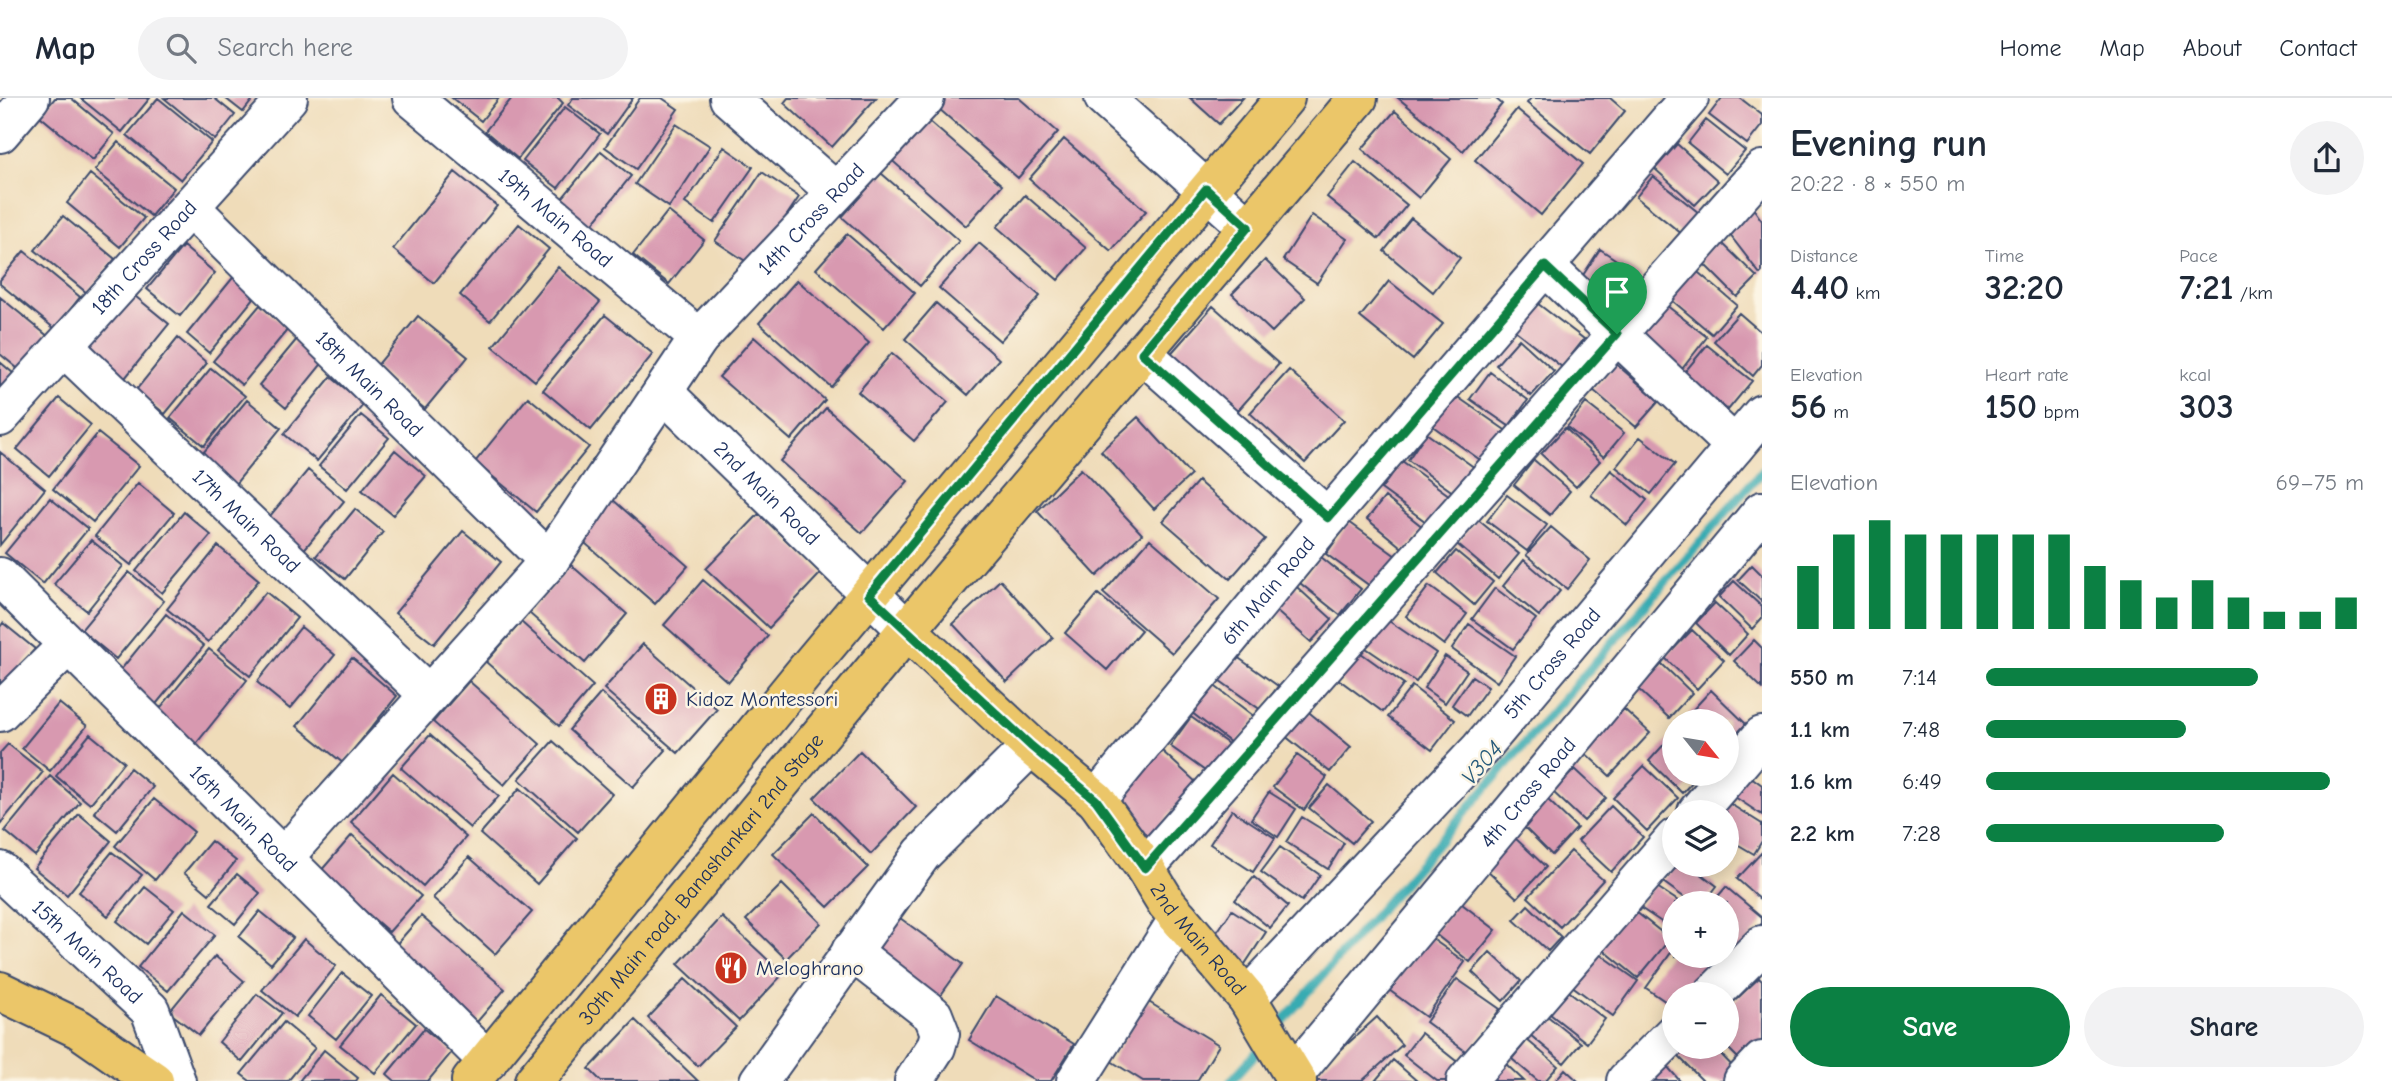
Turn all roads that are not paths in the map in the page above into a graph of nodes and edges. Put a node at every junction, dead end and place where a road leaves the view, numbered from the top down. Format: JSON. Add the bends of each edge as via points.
{"nodes":[{"id":1,"x":30,"y":98,"type":"edge"},
{"id":2,"x":288,"y":98,"type":"edge"},
{"id":3,"x":412,"y":98,"type":"edge"},
{"id":4,"x":729,"y":98,"type":"edge"},
{"id":5,"x":925,"y":98,"type":"edge"},
{"id":6,"x":1104,"y":98,"type":"edge"},
{"id":7,"x":1285,"y":98,"type":"edge"},
{"id":8,"x":1358,"y":98,"type":"edge"},
{"id":9,"x":1689,"y":98,"type":"edge"},
{"id":10,"x":0,"y":133,"type":"edge"},
{"id":11,"x":1762,"y":170,"type":"edge"},
{"id":12,"x":1206,"y":189,"type":"junction"},
{"id":13,"x":835,"y":191,"type":"junction"},
{"id":14,"x":190,"y":207,"type":"junction"},
{"id":15,"x":1248,"y":227,"type":"junction"},
{"id":16,"x":1545,"y":266,"type":"junction"},
{"id":17,"x":1617,"y":334,"type":"junction"},
{"id":18,"x":698,"y":338,"type":"junction"},
{"id":19,"x":64,"y":347,"type":"junction"},
{"id":20,"x":1142,"y":353,"type":"junction"},
{"id":21,"x":663,"y":392,"type":"junction"},
{"id":22,"x":1762,"y":414,"type":"edge"},
{"id":23,"x":0,"y":417,"type":"edge"},
{"id":24,"x":1735,"y":446,"type":"junction"},
{"id":25,"x":1762,"y":511,"type":"edge"},
{"id":26,"x":1328,"y":518,"type":"junction"},
{"id":27,"x":549,"y":561,"type":"junction"},
{"id":28,"x":0,"y":577,"type":"edge"},
{"id":29,"x":869,"y":595,"type":"junction"},
{"id":30,"x":907,"y":630,"type":"junction"},
{"id":31,"x":68,"y":645,"type":"junction"},
{"id":32,"x":429,"y":695,"type":"junction"},
{"id":33,"x":0,"y":712,"type":"edge"},
{"id":34,"x":1762,"y":736,"type":"edge"},
{"id":35,"x":1031,"y":746,"type":"junction"},
{"id":36,"x":1096,"y":800,"type":"junction"},
{"id":37,"x":1707,"y":800,"type":"edge"},
{"id":38,"x":1662,"y":853,"type":"edge"},
{"id":39,"x":283,"y":858,"type":"junction"},
{"id":40,"x":1145,"y":868,"type":"junction"},
{"id":41,"x":0,"y":871,"type":"edge"},
{"id":42,"x":1179,"y":918,"type":"junction"},
{"id":43,"x":1762,"y":945,"type":"edge"},
{"id":44,"x":851,"y":951,"type":"junction"},
{"id":45,"x":1725,"y":982,"type":"edge"},
{"id":46,"x":0,"y":991,"type":"edge"},
{"id":47,"x":1662,"y":1045,"type":"edge"},
{"id":48,"x":1278,"y":1051,"type":"edge"},
{"id":49,"x":1762,"y":1062,"type":"edge"},
{"id":50,"x":479,"y":1071,"type":"edge"},
{"id":51,"x":153,"y":1081,"type":"edge"},
{"id":52,"x":176,"y":1081,"type":"edge"},
{"id":53,"x":534,"y":1081,"type":"edge"},
{"id":54,"x":759,"y":1081,"type":"edge"},
{"id":55,"x":914,"y":1081,"type":"edge"},
{"id":56,"x":1076,"y":1081,"type":"edge"},
{"id":57,"x":1466,"y":1081,"type":"edge"},
{"id":58,"x":1626,"y":1081,"type":"edge"},
{"id":59,"x":1743,"y":1081,"type":"edge"}],
"edges":[{"from":1,"to":10,"type":"street"},
{"from":2,"to":14,"type":"street","name":"18th Cross Road"},
{"from":3,"to":18,"type":"street","name":"19th Main Road"},
{"from":4,"to":13,"type":"street"},
{"from":5,"to":13,"type":"street","name":"14th Cross Road"},
{"from":6,"to":12,"type":"street"},
{"from":7,"to":12,"type":"main road"},
{"from":8,"to":15,"type":"main road","name":"30th Main road, Banashankari 2nd Stage"},
{"from":9,"to":16,"type":"street","name":"6th Main Road"},
{"from":11,"to":17,"type":"street"},
{"from":12,"to":15,"type":"street"},
{"from":12,"to":29,"type":"main road"},
{"from":13,"to":18,"type":"street","name":"14th Cross Road"},
{"from":14,"to":19,"type":"street","name":"18th Cross Road"},
{"from":14,"to":27,"type":"street","name":"18th Main Road"},
{"from":15,"to":20,"type":"main road","name":"30th Main road, Banashankari 2nd Stage"},
{"from":16,"to":17,"type":"street"},
{"from":16,"to":26,"type":"street","name":"6th Main Road"},
{"from":17,"to":24,"type":"street"},
{"from":17,"to":40,"type":"street"},
{"from":18,"to":21,"type":"street","name":"14th Cross Road"},
{"from":19,"to":23,"type":"street","name":"18th Cross Road"},
{"from":19,"to":32,"type":"street","name":"17th Main Road"},
{"from":20,"to":26,"type":"street"},
{"from":20,"to":30,"type":"main road","name":"30th Main road, Banashankari 2nd Stage"},
{"from":21,"to":27,"type":"street","name":"14th Cross Road"},
{"from":21,"to":29,"type":"street","name":"2nd Main Road"},
{"from":22,"to":24,"type":"street","name":"5th Cross Road"},
{"from":24,"to":48,"type":"street","name":"5th Cross Road","via":[[1480,748]]},
{"from":25,"to":48,"type":"street","name":"4th Cross Road"},
{"from":26,"to":36,"type":"street","name":"6th Main Road"},
{"from":27,"to":32,"type":"street","name":"14th Cross Road"},
{"from":28,"to":31,"type":"street","name":"16th Main Road"},
{"from":29,"to":30,"type":"street","name":"2nd Main Road"},
{"from":29,"to":50,"type":"main road"},
{"from":30,"to":35,"type":"main road","name":"2nd Main Road"},
{"from":30,"to":53,"type":"main road","name":"30th Main road, Banashankari 2nd Stage"},
{"from":31,"to":33,"type":"street"},
{"from":31,"to":39,"type":"street","name":"16th Main Road"},
{"from":32,"to":39,"type":"street","name":"14th Cross Road"},
{"from":34,"to":37,"type":"street"},
{"from":35,"to":36,"type":"main road","name":"2nd Main Road"},
{"from":35,"to":44,"type":"street","via":[[922,854]]},
{"from":36,"to":40,"type":"main road","name":"2nd Main Road"},
{"from":38,"to":57,"type":"street"},
{"from":39,"to":50,"type":"street","name":"16th Main Road"},
{"from":40,"to":42,"type":"main road","name":"2nd Main Road"},
{"from":41,"to":52,"type":"street","name":"15th Main Road","via":[[150,1010]]},
{"from":42,"to":48,"type":"main road","name":"2nd Main Road"},
{"from":42,"to":56,"type":"street"},
{"from":43,"to":45,"type":"street"},
{"from":44,"to":54,"type":"street"},
{"from":44,"to":55,"type":"street","via":[[933,1015],[938,1040]]},
{"from":46,"to":51,"type":"main road","via":[[79,1029]]},
{"from":47,"to":58,"type":"street"},
{"from":49,"to":59,"type":"street"}]}
